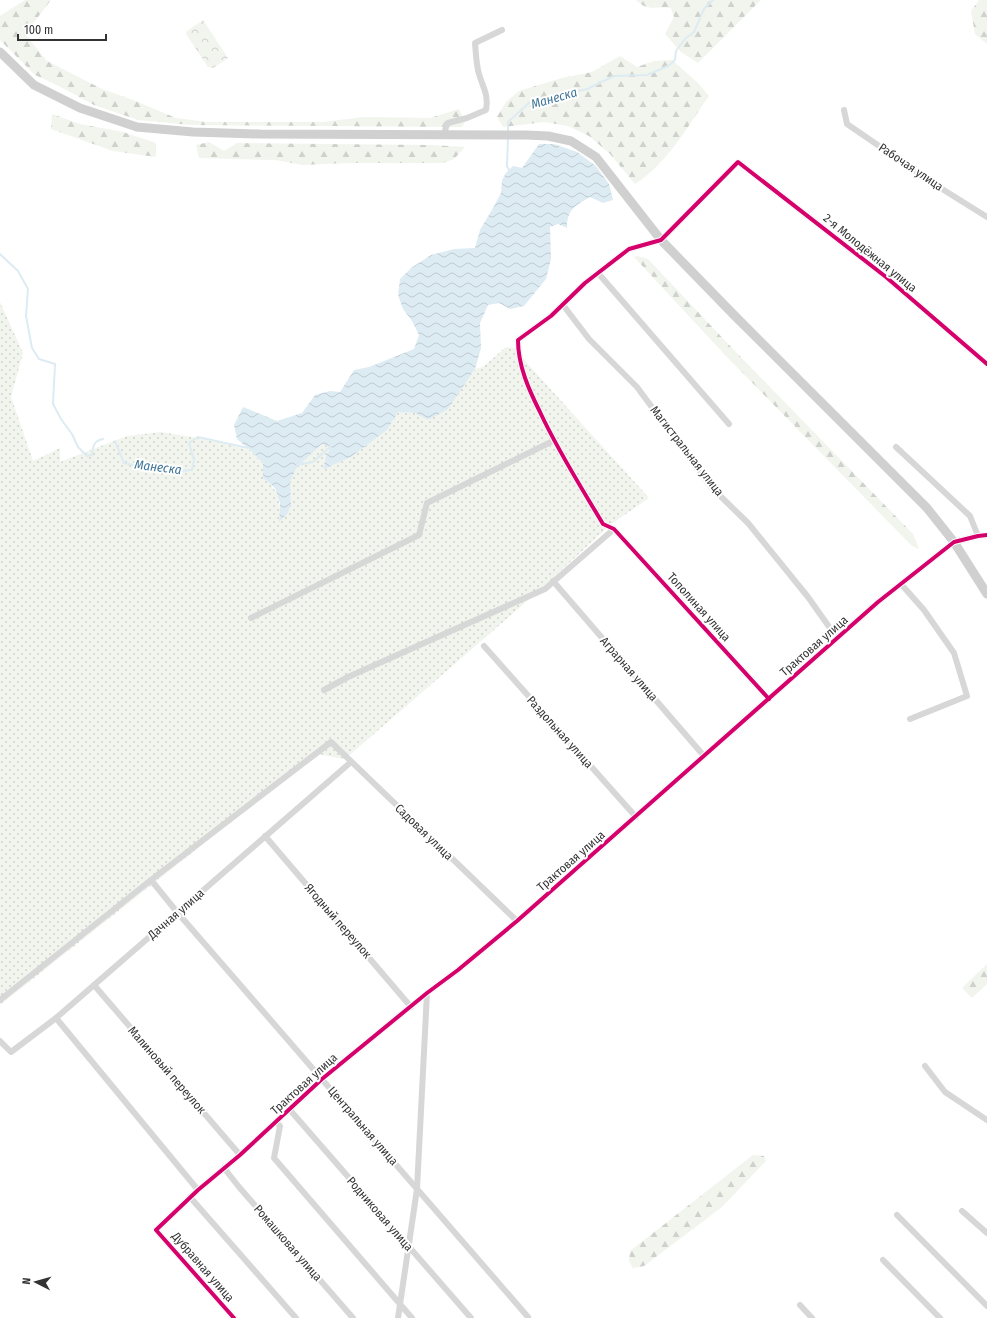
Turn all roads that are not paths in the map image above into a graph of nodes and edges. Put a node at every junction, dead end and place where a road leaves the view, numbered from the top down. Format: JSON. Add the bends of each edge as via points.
{"nodes":[{"id":1,"x":502,"y":30,"type":"dead end"},
{"id":2,"x":0,"y":52,"type":"edge"},
{"id":3,"x":844,"y":110,"type":"dead end"},
{"id":4,"x":444,"y":134,"type":"junction"},
{"id":5,"x":987,"y":217,"type":"edge"},
{"id":6,"x":661,"y":240,"type":"junction"},
{"id":7,"x":598,"y":273,"type":"junction"},
{"id":8,"x":562,"y":305,"type":"junction"},
{"id":9,"x":987,"y":364,"type":"edge"},
{"id":10,"x":730,"y":424,"type":"dead end"},
{"id":11,"x":553,"y":441,"type":"junction"},
{"id":12,"x":896,"y":447,"type":"dead end"},
{"id":13,"x":614,"y":529,"type":"junction"},
{"id":14,"x":987,"y":535,"type":"edge"},
{"id":15,"x":978,"y":536,"type":"junction"},
{"id":16,"x":954,"y":542,"type":"junction"},
{"id":17,"x":553,"y":581,"type":"junction"},
{"id":18,"x":901,"y":584,"type":"junction"},
{"id":19,"x":987,"y":594,"type":"edge"},
{"id":20,"x":252,"y":618,"type":"dead end"},
{"id":21,"x":837,"y":638,"type":"junction"},
{"id":22,"x":484,"y":646,"type":"dead end"},
{"id":23,"x":324,"y":690,"type":"dead end"},
{"id":24,"x":769,"y":699,"type":"junction"},
{"id":25,"x":910,"y":718,"type":"dead end"},
{"id":26,"x":704,"y":756,"type":"junction"},
{"id":27,"x":350,"y":762,"type":"junction"},
{"id":28,"x":636,"y":817,"type":"junction"},
{"id":29,"x":265,"y":836,"type":"junction"},
{"id":30,"x":151,"y":880,"type":"junction"},
{"id":31,"x":177,"y":912,"type":"junction"},
{"id":32,"x":517,"y":921,"type":"junction"},
{"id":33,"x":94,"y":985,"type":"junction"},
{"id":34,"x":427,"y":993,"type":"junction"},
{"id":35,"x":0,"y":1000,"type":"edge"},
{"id":36,"x":412,"y":1006,"type":"junction"},
{"id":37,"x":56,"y":1018,"type":"junction"},
{"id":38,"x":0,"y":1041,"type":"edge"},
{"id":39,"x":925,"y":1066,"type":"dead end"},
{"id":40,"x":322,"y":1079,"type":"junction"},
{"id":41,"x":290,"y":1110,"type":"junction"},
{"id":42,"x":987,"y":1120,"type":"edge"},
{"id":43,"x":276,"y":1122,"type":"junction"},
{"id":44,"x":240,"y":1155,"type":"junction"},
{"id":45,"x":224,"y":1168,"type":"junction"},
{"id":46,"x":417,"y":1189,"type":"junction"},
{"id":47,"x":198,"y":1190,"type":"junction"},
{"id":48,"x":190,"y":1197,"type":"junction"},
{"id":49,"x":962,"y":1211,"type":"dead end"},
{"id":50,"x":897,"y":1215,"type":"dead end"},
{"id":51,"x":156,"y":1230,"type":"joint"},
{"id":52,"x":987,"y":1233,"type":"edge"},
{"id":53,"x":408,"y":1246,"type":"junction"},
{"id":54,"x":883,"y":1260,"type":"dead end"},
{"id":55,"x":401,"y":1305,"type":"junction"},
{"id":56,"x":800,"y":1305,"type":"dead end"},
{"id":57,"x":987,"y":1306,"type":"edge"},
{"id":58,"x":528,"y":1317,"type":"edge"},
{"id":59,"x":234,"y":1318,"type":"edge"},
{"id":60,"x":296,"y":1318,"type":"edge"},
{"id":61,"x":353,"y":1318,"type":"edge"},
{"id":62,"x":398,"y":1318,"type":"edge"},
{"id":63,"x":412,"y":1318,"type":"edge"},
{"id":64,"x":471,"y":1318,"type":"edge"},
{"id":65,"x":812,"y":1318,"type":"edge"},
{"id":66,"x":940,"y":1318,"type":"edge"}],
"edges":[{"from":1,"to":4,"type":"street","via":[[475,43],[479,75],[488,102],[486,110],[448,123]]},
{"from":2,"to":4,"type":"main road","via":[[34,85],[80,108],[137,127],[260,134]]},
{"from":3,"to":5,"type":"street","name":"Рабочая улица","via":[[847,124]]},
{"from":4,"to":6,"type":"main road","via":[[548,136],[571,141],[596,157]]},
{"from":6,"to":7,"type":"street","via":[[629,249]]},
{"from":6,"to":9,"type":"street","name":"2-я Молодёжная улица","via":[[738,162],[886,276]]},
{"from":6,"to":16,"type":"main road","via":[[927,508]]},
{"from":7,"to":8,"type":"street"},
{"from":7,"to":10,"type":"street"},
{"from":8,"to":11,"type":"street","name":"Тополиная улица","via":[[518,340],[526,385]]},
{"from":8,"to":21,"type":"street","name":"Магистральная улица","via":[[589,339],[637,386],[711,487],[748,523],[808,597]]},
{"from":11,"to":13,"type":"street","name":"Тополиная улица","via":[[603,524]]},
{"from":11,"to":20,"type":"street","via":[[427,503],[419,535]]},
{"from":12,"to":15,"type":"street","via":[[970,516]]},
{"from":13,"to":17,"type":"street"},
{"from":13,"to":24,"type":"street","name":"Тополиная улица"},
{"from":14,"to":15,"type":"street"},
{"from":15,"to":16,"type":"street"},
{"from":16,"to":18,"type":"street","name":"Трактовая улица"},
{"from":16,"to":19,"type":"main road"},
{"from":17,"to":23,"type":"street","via":[[545,589]]},
{"from":17,"to":26,"type":"street","name":"Аграрная улица"},
{"from":18,"to":21,"type":"street","name":"Трактовая улица"},
{"from":18,"to":25,"type":"street","via":[[924,610],[954,653],[967,696]]},
{"from":21,"to":24,"type":"street","name":"Трактовая улица"},
{"from":22,"to":28,"type":"street","name":"Раздольная улица"},
{"from":24,"to":26,"type":"street","name":"Трактовая улица"},
{"from":26,"to":28,"type":"street","name":"Трактовая улица"},
{"from":27,"to":29,"type":"street","name":"Дачная улица"},
{"from":27,"to":30,"type":"street","name":"Садовая улица","via":[[330,742]]},
{"from":27,"to":32,"type":"street","name":"Садовая улица"},
{"from":28,"to":32,"type":"street","name":"Трактовая улица"},
{"from":29,"to":31,"type":"street","name":"Дачная улица"},
{"from":29,"to":36,"type":"street","name":"Ягодный переулок"},
{"from":30,"to":31,"type":"street","name":"Центральная улица"},
{"from":30,"to":35,"type":"street"},
{"from":31,"to":33,"type":"street","name":"Дачная улица"},
{"from":31,"to":40,"type":"street","name":"Центральная улица"},
{"from":32,"to":34,"type":"street","name":"Трактовая улица"},
{"from":33,"to":37,"type":"street","name":"Дачная улица"},
{"from":33,"to":44,"type":"street","name":"Малиновый переулок"},
{"from":34,"to":36,"type":"street","name":"Трактовая улица"},
{"from":34,"to":46,"type":"street"},
{"from":36,"to":40,"type":"street","name":"Трактовая улица"},
{"from":37,"to":38,"type":"street","name":"Дачная улица","via":[[11,1052]]},
{"from":37,"to":47,"type":"street"},
{"from":39,"to":42,"type":"street","via":[[944,1092]]},
{"from":40,"to":41,"type":"street","name":"Трактовая улица"},
{"from":40,"to":46,"type":"street","name":"Центральная улица"},
{"from":41,"to":43,"type":"street","name":"Трактовая улица"},
{"from":41,"to":53,"type":"street","name":"Родниковая улица"},
{"from":43,"to":44,"type":"street","name":"Трактовая улица"},
{"from":43,"to":55,"type":"street","via":[[280,1126],[274,1158]]},
{"from":44,"to":45,"type":"street","name":"Трактовая улица"},
{"from":45,"to":47,"type":"street","name":"Трактовая улица"},
{"from":45,"to":61,"type":"street","name":"Ромашковая улица"},
{"from":46,"to":53,"type":"street"},
{"from":46,"to":58,"type":"street","name":"Центральная улица"},
{"from":47,"to":48,"type":"street","name":"Трактовая улица"},
{"from":48,"to":51,"type":"street","name":"Трактовая улица"},
{"from":48,"to":60,"type":"street"},
{"from":49,"to":52,"type":"street"},
{"from":50,"to":57,"type":"street"},
{"from":51,"to":59,"type":"street","name":"Дубравная улица"},
{"from":53,"to":55,"type":"street"},
{"from":53,"to":64,"type":"street","name":"Родниковая улица"},
{"from":54,"to":66,"type":"street"},
{"from":55,"to":62,"type":"street"},
{"from":55,"to":63,"type":"street"},
{"from":56,"to":65,"type":"street"}]}
